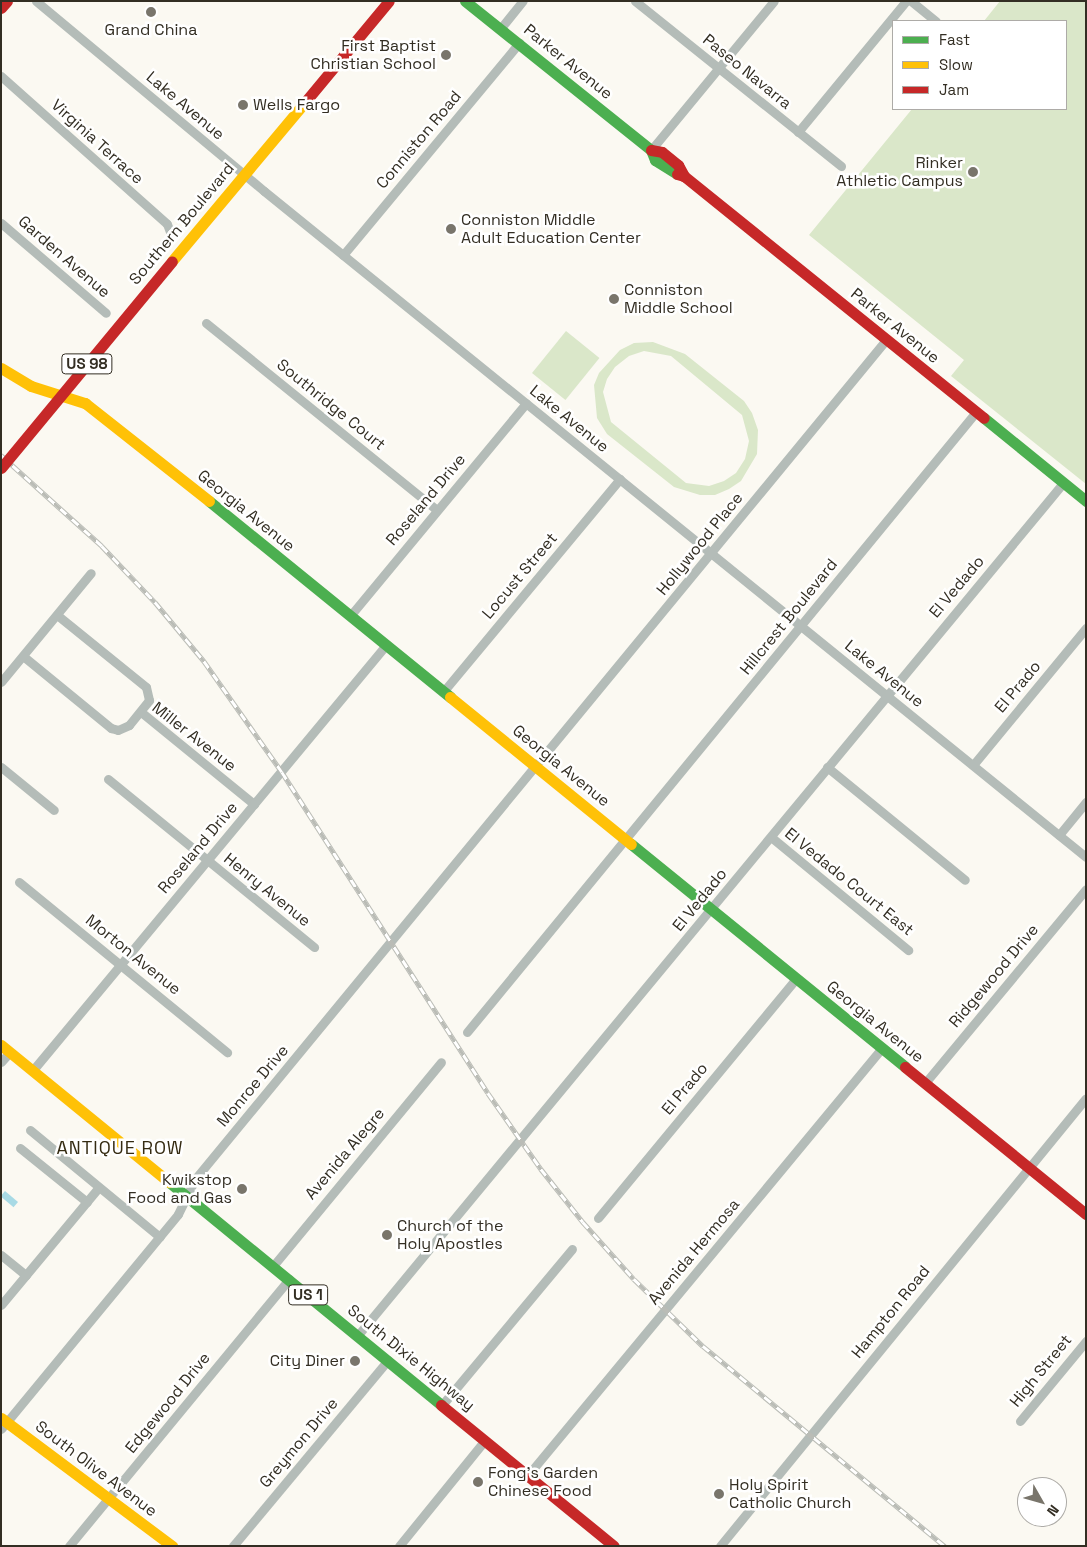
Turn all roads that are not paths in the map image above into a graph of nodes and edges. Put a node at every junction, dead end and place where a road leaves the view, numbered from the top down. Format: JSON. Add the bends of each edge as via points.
{"nodes":[{"id":1,"x":7,"y":1,"type":"edge"},
{"id":2,"x":36,"y":1,"type":"edge"},
{"id":3,"x":389,"y":1,"type":"edge"},
{"id":4,"x":465,"y":1,"type":"edge"},
{"id":5,"x":523,"y":1,"type":"edge"},
{"id":6,"x":774,"y":1,"type":"edge"},
{"id":7,"x":906,"y":1,"type":"edge"},
{"id":8,"x":912,"y":1,"type":"edge"},
{"id":9,"x":639,"y":2,"type":"edge"},
{"id":10,"x":1,"y":8,"type":"edge"},
{"id":11,"x":935,"y":20,"type":"edge"},
{"id":12,"x":500,"y":28,"type":"junction"},
{"id":13,"x":519,"y":43,"type":"junction"},
{"id":14,"x":718,"y":68,"type":"junction"},
{"id":15,"x":1,"y":76,"type":"edge"},
{"id":16,"x":798,"y":132,"type":"junction"},
{"id":17,"x":651,"y":150,"type":"junction"},
{"id":18,"x":841,"y":166,"type":"dead end"},
{"id":19,"x":244,"y":175,"type":"junction"},
{"id":20,"x":1,"y":223,"type":"edge"},
{"id":21,"x":170,"y":232,"type":"dead end"},
{"id":22,"x":343,"y":256,"type":"junction"},
{"id":23,"x":106,"y":313,"type":"dead end"},
{"id":24,"x":206,"y":323,"type":"dead end"},
{"id":25,"x":886,"y":340,"type":"junction"},
{"id":26,"x":1,"y":368,"type":"edge"},
{"id":27,"x":526,"y":404,"type":"junction"},
{"id":28,"x":976,"y":412,"type":"junction"},
{"id":29,"x":1,"y":468,"type":"edge"},
{"id":30,"x":620,"y":479,"type":"junction"},
{"id":31,"x":1063,"y":482,"type":"junction"},
{"id":32,"x":1086,"y":501,"type":"edge"},
{"id":33,"x":438,"y":510,"type":"junction"},
{"id":34,"x":712,"y":554,"type":"junction"},
{"id":35,"x":91,"y":573,"type":"dead end"},
{"id":36,"x":57,"y":615,"type":"junction"},
{"id":37,"x":350,"y":616,"type":"junction"},
{"id":38,"x":801,"y":626,"type":"junction"},
{"id":39,"x":1086,"y":628,"type":"edge"},
{"id":40,"x":386,"y":645,"type":"junction"},
{"id":41,"x":23,"y":656,"type":"junction"},
{"id":42,"x":1,"y":682,"type":"edge"},
{"id":43,"x":443,"y":692,"type":"junction"},
{"id":44,"x":887,"y":696,"type":"junction"},
{"id":45,"x":141,"y":712,"type":"junction"},
{"id":46,"x":973,"y":765,"type":"junction"},
{"id":47,"x":1,"y":767,"type":"edge"},
{"id":48,"x":828,"y":767,"type":"junction"},
{"id":49,"x":537,"y":768,"type":"junction"},
{"id":50,"x":108,"y":779,"type":"dead end"},
{"id":51,"x":1086,"y":802,"type":"edge"},
{"id":52,"x":254,"y":804,"type":"junction"},
{"id":53,"x":54,"y":810,"type":"dead end"},
{"id":54,"x":1059,"y":835,"type":"junction"},
{"id":55,"x":771,"y":837,"type":"junction"},
{"id":56,"x":625,"y":840,"type":"junction"},
{"id":57,"x":1086,"y":857,"type":"edge"},
{"id":58,"x":207,"y":860,"type":"junction"},
{"id":59,"x":965,"y":880,"type":"dead end"},
{"id":60,"x":19,"y":882,"type":"dead end"},
{"id":61,"x":1086,"y":888,"type":"edge"},
{"id":62,"x":711,"y":910,"type":"junction"},
{"id":63,"x":314,"y":947,"type":"dead end"},
{"id":64,"x":908,"y":950,"type":"dead end"},
{"id":65,"x":121,"y":965,"type":"junction"},
{"id":66,"x":796,"y":979,"type":"junction"},
{"id":67,"x":467,"y":1032,"type":"dead end"},
{"id":68,"x":6,"y":1048,"type":"edge"},
{"id":69,"x":882,"y":1048,"type":"junction"},
{"id":70,"x":227,"y":1052,"type":"dead end"},
{"id":71,"x":1,"y":1062,"type":"edge"},
{"id":72,"x":441,"y":1062,"type":"dead end"},
{"id":73,"x":33,"y":1070,"type":"junction"},
{"id":74,"x":925,"y":1083,"type":"junction"},
{"id":75,"x":1086,"y":1098,"type":"edge"},
{"id":76,"x":30,"y":1130,"type":"dead end"},
{"id":77,"x":20,"y":1148,"type":"dead end"},
{"id":78,"x":1029,"y":1168,"type":"junction"},
{"id":79,"x":98,"y":1188,"type":"junction"},
{"id":80,"x":186,"y":1196,"type":"junction"},
{"id":81,"x":86,"y":1202,"type":"junction"},
{"id":82,"x":1086,"y":1214,"type":"edge"},
{"id":83,"x":598,"y":1218,"type":"dead end"},
{"id":84,"x":160,"y":1237,"type":"junction"},
{"id":85,"x":572,"y":1250,"type":"dead end"},
{"id":86,"x":1,"y":1255,"type":"edge"},
{"id":87,"x":273,"y":1266,"type":"junction"},
{"id":88,"x":26,"y":1276,"type":"junction"},
{"id":89,"x":289,"y":1279,"type":"junction"},
{"id":90,"x":1,"y":1305,"type":"edge"},
{"id":91,"x":358,"y":1335,"type":"junction"},
{"id":92,"x":1086,"y":1340,"type":"edge"},
{"id":93,"x":388,"y":1360,"type":"junction"},
{"id":94,"x":442,"y":1405,"type":"junction"},
{"id":95,"x":1020,"y":1421,"type":"dead end"},
{"id":96,"x":3,"y":1423,"type":"edge"},
{"id":97,"x":485,"y":1440,"type":"junction"},
{"id":98,"x":528,"y":1475,"type":"junction"},
{"id":99,"x":108,"y":1499,"type":"junction"},
{"id":100,"x":69,"y":1546,"type":"edge"},
{"id":101,"x":172,"y":1546,"type":"edge"},
{"id":102,"x":233,"y":1546,"type":"edge"},
{"id":103,"x":399,"y":1546,"type":"edge"},
{"id":104,"x":614,"y":1546,"type":"edge"},
{"id":105,"x":720,"y":1546,"type":"edge"}],
"edges":[{"from":1,"to":10,"type":"street"},
{"from":2,"to":19,"type":"street","name":"Lake Avenue"},
{"from":3,"to":19,"type":"street","name":"Southern Boulevard","number":"US 98"},
{"from":4,"to":12,"type":"street","name":"Parker Avenue"},
{"from":5,"to":12,"type":"street"},
{"from":6,"to":14,"type":"street"},
{"from":7,"to":16,"type":"street"},
{"from":8,"to":11,"type":"street"},
{"from":9,"to":14,"type":"street","name":"Paseo Navarra"},
{"from":12,"to":13,"type":"street","name":"Parker Avenue"},
{"from":13,"to":17,"type":"street","name":"Parker Avenue"},
{"from":13,"to":22,"type":"street","name":"Conniston Road"},
{"from":14,"to":16,"type":"street","name":"Paseo Navarra"},
{"from":14,"to":17,"type":"street"},
{"from":15,"to":21,"type":"street","name":"Virginia Terrace","via":[[167,224]]},
{"from":16,"to":18,"type":"street","name":"Paseo Navarra"},
{"from":17,"to":25,"type":"street","name":"Parker Avenue","via":[[655,160],[672,173],[684,176]]},
{"from":19,"to":22,"type":"street","name":"Lake Avenue"},
{"from":19,"to":29,"type":"street","name":"Southern Boulevard","number":"US 98","bridge":true},
{"from":20,"to":23,"type":"street","name":"Garden Avenue"},
{"from":22,"to":27,"type":"street","name":"Lake Avenue"},
{"from":24,"to":33,"type":"street","name":"Southridge Court"},
{"from":25,"to":28,"type":"street","name":"Parker Avenue"},
{"from":25,"to":34,"type":"street","name":"Hollywood Place"},
{"from":26,"to":37,"type":"street","name":"Georgia Avenue","via":[[31,386],[85,403],[103,415]]},
{"from":27,"to":30,"type":"street","name":"Lake Avenue"},
{"from":27,"to":33,"type":"street","name":"Roseland Drive"},
{"from":28,"to":31,"type":"street","name":"Parker Avenue"},
{"from":28,"to":38,"type":"street","name":"Hillcrest Boulevard"},
{"from":30,"to":34,"type":"street","name":"Lake Avenue"},
{"from":30,"to":43,"type":"street","name":"Locust Street"},
{"from":31,"to":32,"type":"street","name":"Parker Avenue"},
{"from":31,"to":44,"type":"street","name":"El Vedado"},
{"from":33,"to":37,"type":"street","name":"Roseland Drive"},
{"from":34,"to":38,"type":"street","name":"Lake Avenue"},
{"from":34,"to":49,"type":"street","name":"Hollywood Place"},
{"from":35,"to":36,"type":"street"},
{"from":36,"to":41,"type":"street"},
{"from":36,"to":45,"type":"street","via":[[146,687],[149,700]]},
{"from":37,"to":40,"type":"street","name":"Georgia Avenue"},
{"from":38,"to":44,"type":"street","name":"Lake Avenue"},
{"from":38,"to":56,"type":"street","name":"Hillcrest Boulevard"},
{"from":39,"to":46,"type":"street","name":"El Prado"},
{"from":40,"to":43,"type":"street","name":"Georgia Avenue"},
{"from":40,"to":52,"type":"street","name":"Roseland Drive"},
{"from":41,"to":42,"type":"street"},
{"from":41,"to":45,"type":"street","name":"Miller Avenue","via":[[112,728],[124,729]]},
{"from":43,"to":49,"type":"street","name":"Georgia Avenue"},
{"from":44,"to":46,"type":"street","name":"Lake Avenue"},
{"from":44,"to":48,"type":"street","name":"El Vedado"},
{"from":45,"to":52,"type":"street","name":"Miller Avenue"},
{"from":46,"to":54,"type":"street","name":"Lake Avenue"},
{"from":47,"to":53,"type":"street"},
{"from":48,"to":55,"type":"street","name":"El Vedado"},
{"from":48,"to":59,"type":"street"},
{"from":49,"to":56,"type":"street","name":"Georgia Avenue"},
{"from":49,"to":80,"type":"street","name":"Monroe Drive","via":[[195,1179]]},
{"from":50,"to":58,"type":"street","name":"Henry Avenue"},
{"from":51,"to":54,"type":"street"},
{"from":52,"to":58,"type":"street","name":"Roseland Drive"},
{"from":54,"to":57,"type":"street","name":"Lake Avenue"},
{"from":55,"to":62,"type":"street","name":"El Vedado"},
{"from":55,"to":64,"type":"street","name":"El Vedado Court East"},
{"from":56,"to":62,"type":"street","name":"Georgia Avenue"},
{"from":56,"to":67,"type":"street"},
{"from":58,"to":63,"type":"street","name":"Henry Avenue"},
{"from":58,"to":65,"type":"street","name":"Roseland Drive"},
{"from":60,"to":65,"type":"street","name":"Morton Avenue"},
{"from":61,"to":74,"type":"street","name":"Ridgewood Drive"},
{"from":62,"to":66,"type":"street","name":"Georgia Avenue"},
{"from":62,"to":91,"type":"street","name":"El Vedado"},
{"from":65,"to":70,"type":"street","name":"Morton Avenue"},
{"from":65,"to":73,"type":"street","name":"Roseland Drive"},
{"from":66,"to":69,"type":"street","name":"Georgia Avenue"},
{"from":66,"to":83,"type":"street","name":"El Prado"},
{"from":68,"to":71,"type":"street"},
{"from":68,"to":73,"type":"street","name":"South Dixie Highway","number":"US 1"},
{"from":69,"to":74,"type":"street","name":"Georgia Avenue"},
{"from":69,"to":98,"type":"street","name":"Avenida Hermosa"},
{"from":72,"to":87,"type":"street","name":"Avenida Alegre"},
{"from":73,"to":80,"type":"street","name":"South Dixie Highway","number":"US 1"},
{"from":74,"to":78,"type":"street","name":"Georgia Avenue"},
{"from":75,"to":78,"type":"street","name":"Hampton Road"},
{"from":76,"to":79,"type":"street"},
{"from":77,"to":81,"type":"street"},
{"from":78,"to":82,"type":"street","name":"Georgia Avenue"},
{"from":78,"to":105,"type":"street","name":"Hampton Road"},
{"from":79,"to":81,"type":"street"},
{"from":79,"to":84,"type":"street"},
{"from":80,"to":84,"type":"street","name":"Monroe Drive","via":[[178,1214]]},
{"from":80,"to":87,"type":"street","name":"South Dixie Highway","number":"US 1"},
{"from":81,"to":88,"type":"street"},
{"from":84,"to":96,"type":"street","name":"Monroe Drive"},
{"from":85,"to":94,"type":"street"},
{"from":86,"to":88,"type":"street"},
{"from":87,"to":89,"type":"street","name":"South Dixie Highway","number":"US 1"},
{"from":88,"to":90,"type":"street"},
{"from":89,"to":91,"type":"street","name":"South Dixie Highway","number":"US 1"},
{"from":89,"to":99,"type":"street","name":"Edgewood Drive"},
{"from":91,"to":93,"type":"street","name":"South Dixie Highway","number":"US 1"},
{"from":92,"to":95,"type":"street","name":"High Street"},
{"from":93,"to":94,"type":"street","name":"South Dixie Highway","number":"US 1"},
{"from":93,"to":102,"type":"street","name":"Greymon Drive"},
{"from":94,"to":97,"type":"street","name":"South Dixie Highway","number":"US 1"},
{"from":96,"to":99,"type":"street","name":"South Olive Avenue"},
{"from":97,"to":98,"type":"street","name":"South Dixie Highway","number":"US 1"},
{"from":97,"to":103,"type":"street"},
{"from":98,"to":104,"type":"street","name":"South Dixie Highway","number":"US 1"},
{"from":99,"to":100,"type":"street","name":"Edgewood Drive"},
{"from":99,"to":101,"type":"street","name":"South Olive Avenue"}]}
